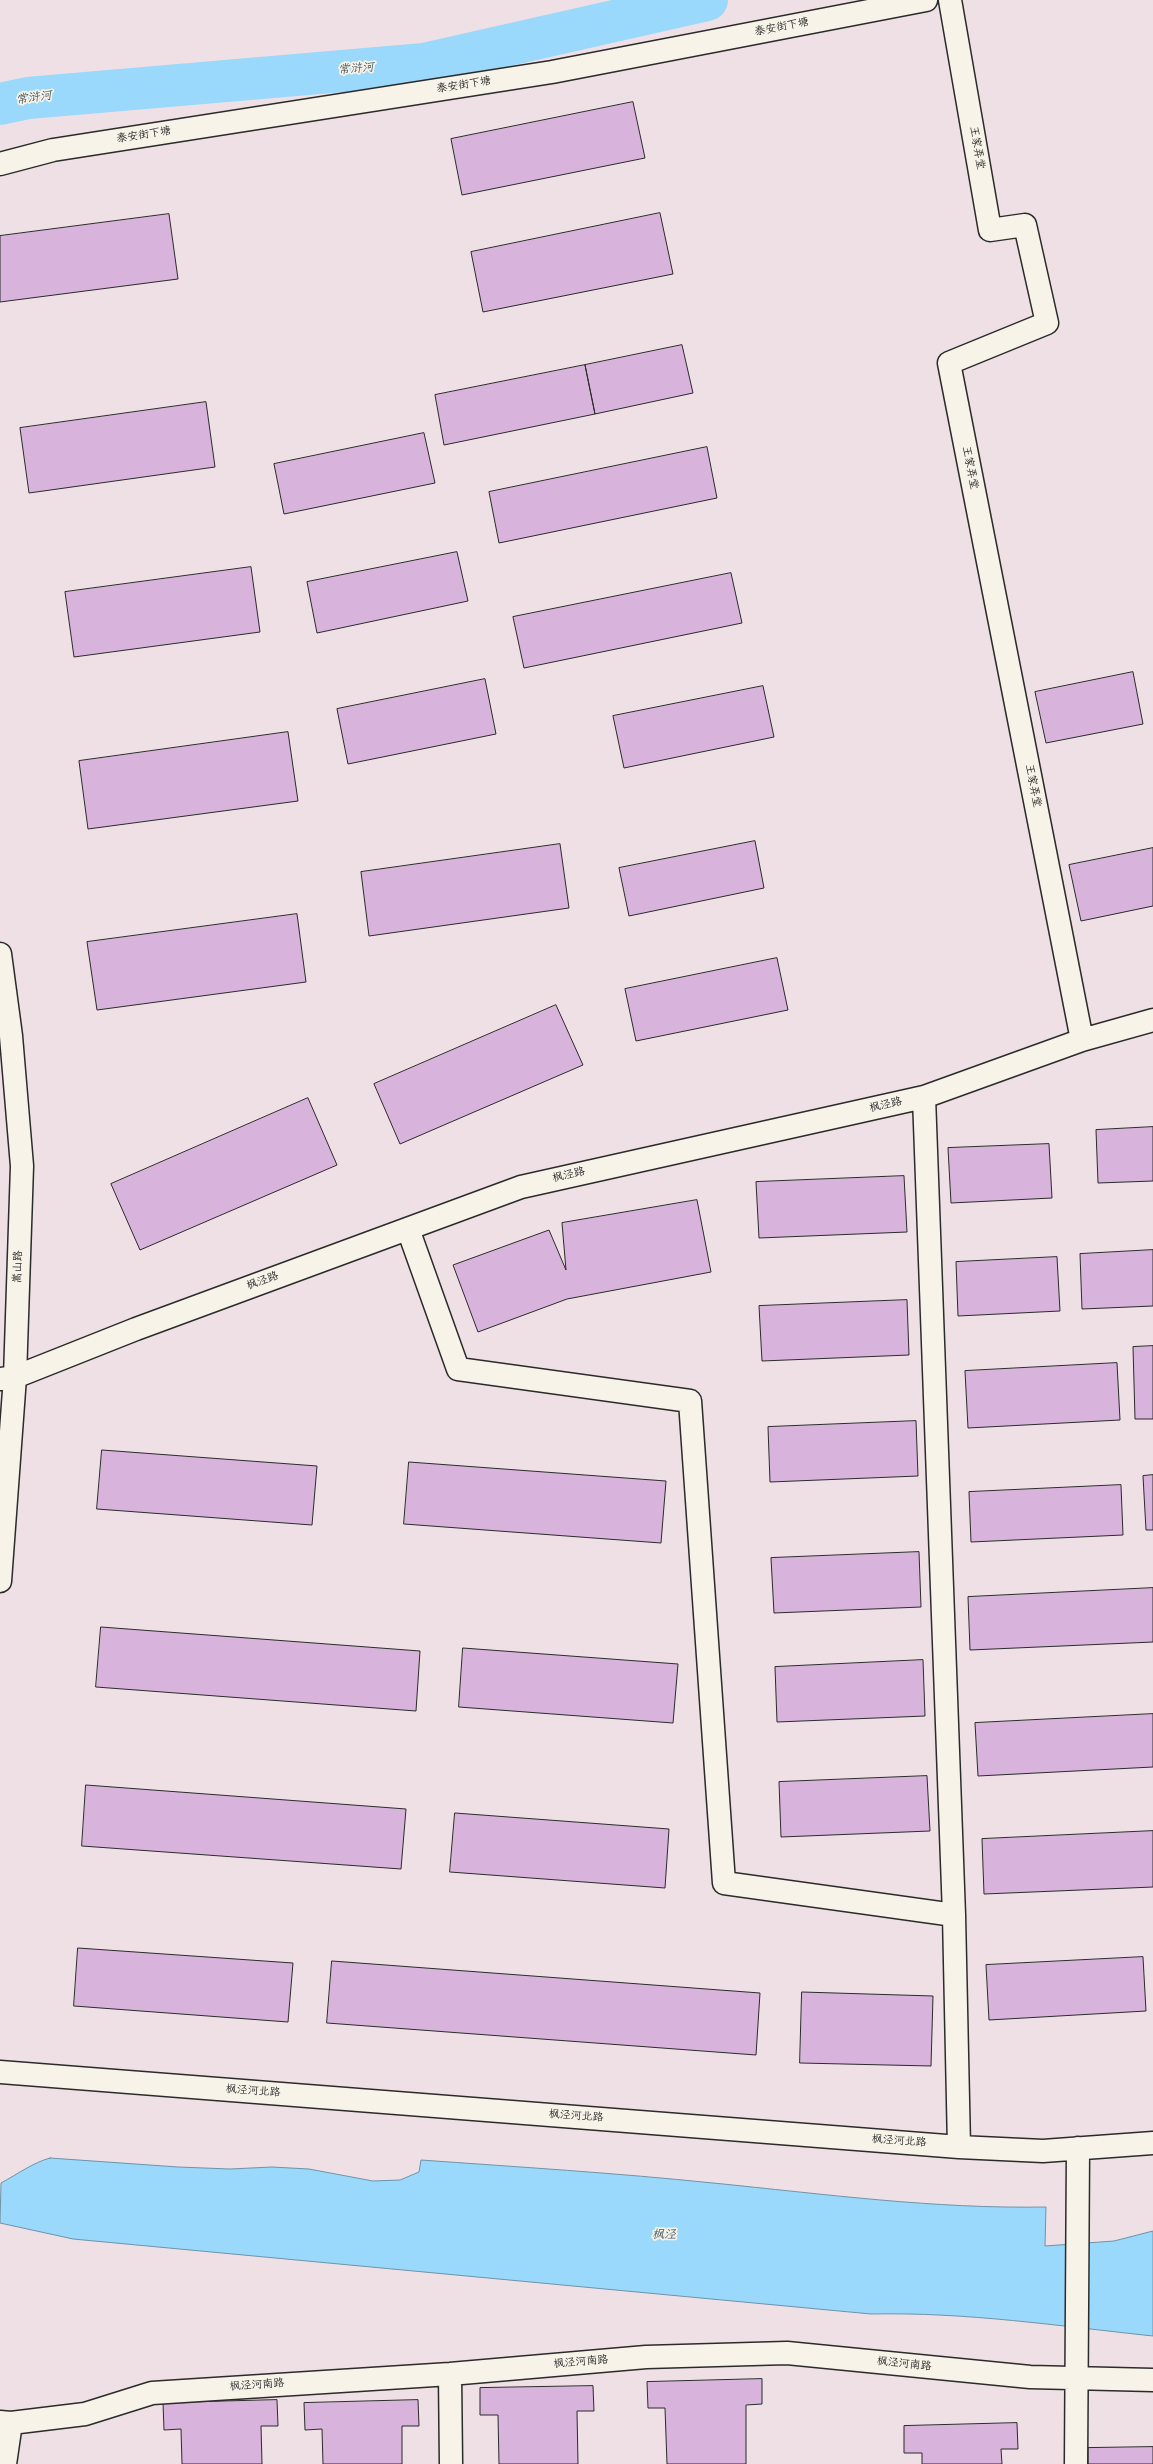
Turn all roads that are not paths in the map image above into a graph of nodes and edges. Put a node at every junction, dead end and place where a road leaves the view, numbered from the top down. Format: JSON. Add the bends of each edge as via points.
{"nodes":[{"id":1,"x":926,"y":0,"type":"edge"},
{"id":2,"x":950,"y":0,"type":"edge"},
{"id":3,"x":0,"y":164,"type":"edge"},
{"id":4,"x":0,"y":954,"type":"edge"},
{"id":5,"x":1153,"y":1020,"type":"edge"},
{"id":6,"x":1082,"y":1040,"type":"junction"},
{"id":7,"x":924,"y":1097,"type":"junction"},
{"id":8,"x":408,"y":1229,"type":"junction"},
{"id":9,"x":7,"y":1378,"type":"edge"},
{"id":10,"x":0,"y":1581,"type":"edge"},
{"id":11,"x":954,"y":1915,"type":"junction"},
{"id":12,"x":0,"y":2072,"type":"edge"},
{"id":13,"x":1153,"y":2143,"type":"edge"},
{"id":14,"x":959,"y":2146,"type":"junction"},
{"id":15,"x":1078,"y":2148,"type":"junction"},
{"id":16,"x":450,"y":2374,"type":"junction"},
{"id":17,"x":1075,"y":2378,"type":"junction"},
{"id":18,"x":1153,"y":2380,"type":"edge"},
{"id":19,"x":6,"y":2422,"type":"edge"},
{"id":20,"x":5,"y":2464,"type":"edge"},
{"id":21,"x":451,"y":2464,"type":"edge"},
{"id":22,"x":1076,"y":2464,"type":"edge"}],
"edges":[{"from":1,"to":3,"type":"street","name":"泰安街下塘","via":[[552,72],[53,150]]},
{"from":2,"to":6,"type":"street","name":"王家弄堂","via":[[990,230],[1025,225],[1047,323],[949,363]]},
{"from":4,"to":9,"type":"street","name":"嵩山路","via":[[11,1036],[22,1166]]},
{"from":5,"to":6,"type":"street","name":"枫泾路"},
{"from":6,"to":7,"type":"street","name":"枫泾路"},
{"from":7,"to":8,"type":"street","name":"枫泾路","via":[[521,1187]]},
{"from":7,"to":11,"type":"street"},
{"from":8,"to":9,"type":"street","name":"枫泾路"},
{"from":8,"to":11,"type":"street","via":[[458,1369],[690,1402],[724,1884]]},
{"from":9,"to":10,"type":"street","name":"嵩山路"},
{"from":11,"to":14,"type":"street"},
{"from":12,"to":14,"type":"street","name":"枫泾河北路"},
{"from":13,"to":15,"type":"street","name":"枫泾河北路"},
{"from":14,"to":15,"type":"street","name":"枫泾河北路","via":[[1043,2151]]},
{"from":15,"to":17,"type":"street","via":[[1078,2328]]},
{"from":16,"to":17,"type":"street","name":"枫泾河南路","via":[[646,2357],[787,2354],[1030,2377]]},
{"from":16,"to":19,"type":"street","name":"枫泾河南路","via":[[152,2393],[84,2414]]},
{"from":16,"to":21,"type":"street"},
{"from":17,"to":18,"type":"street","name":"枫泾河南路"},
{"from":17,"to":22,"type":"street"},
{"from":19,"to":20,"type":"street"}]}
